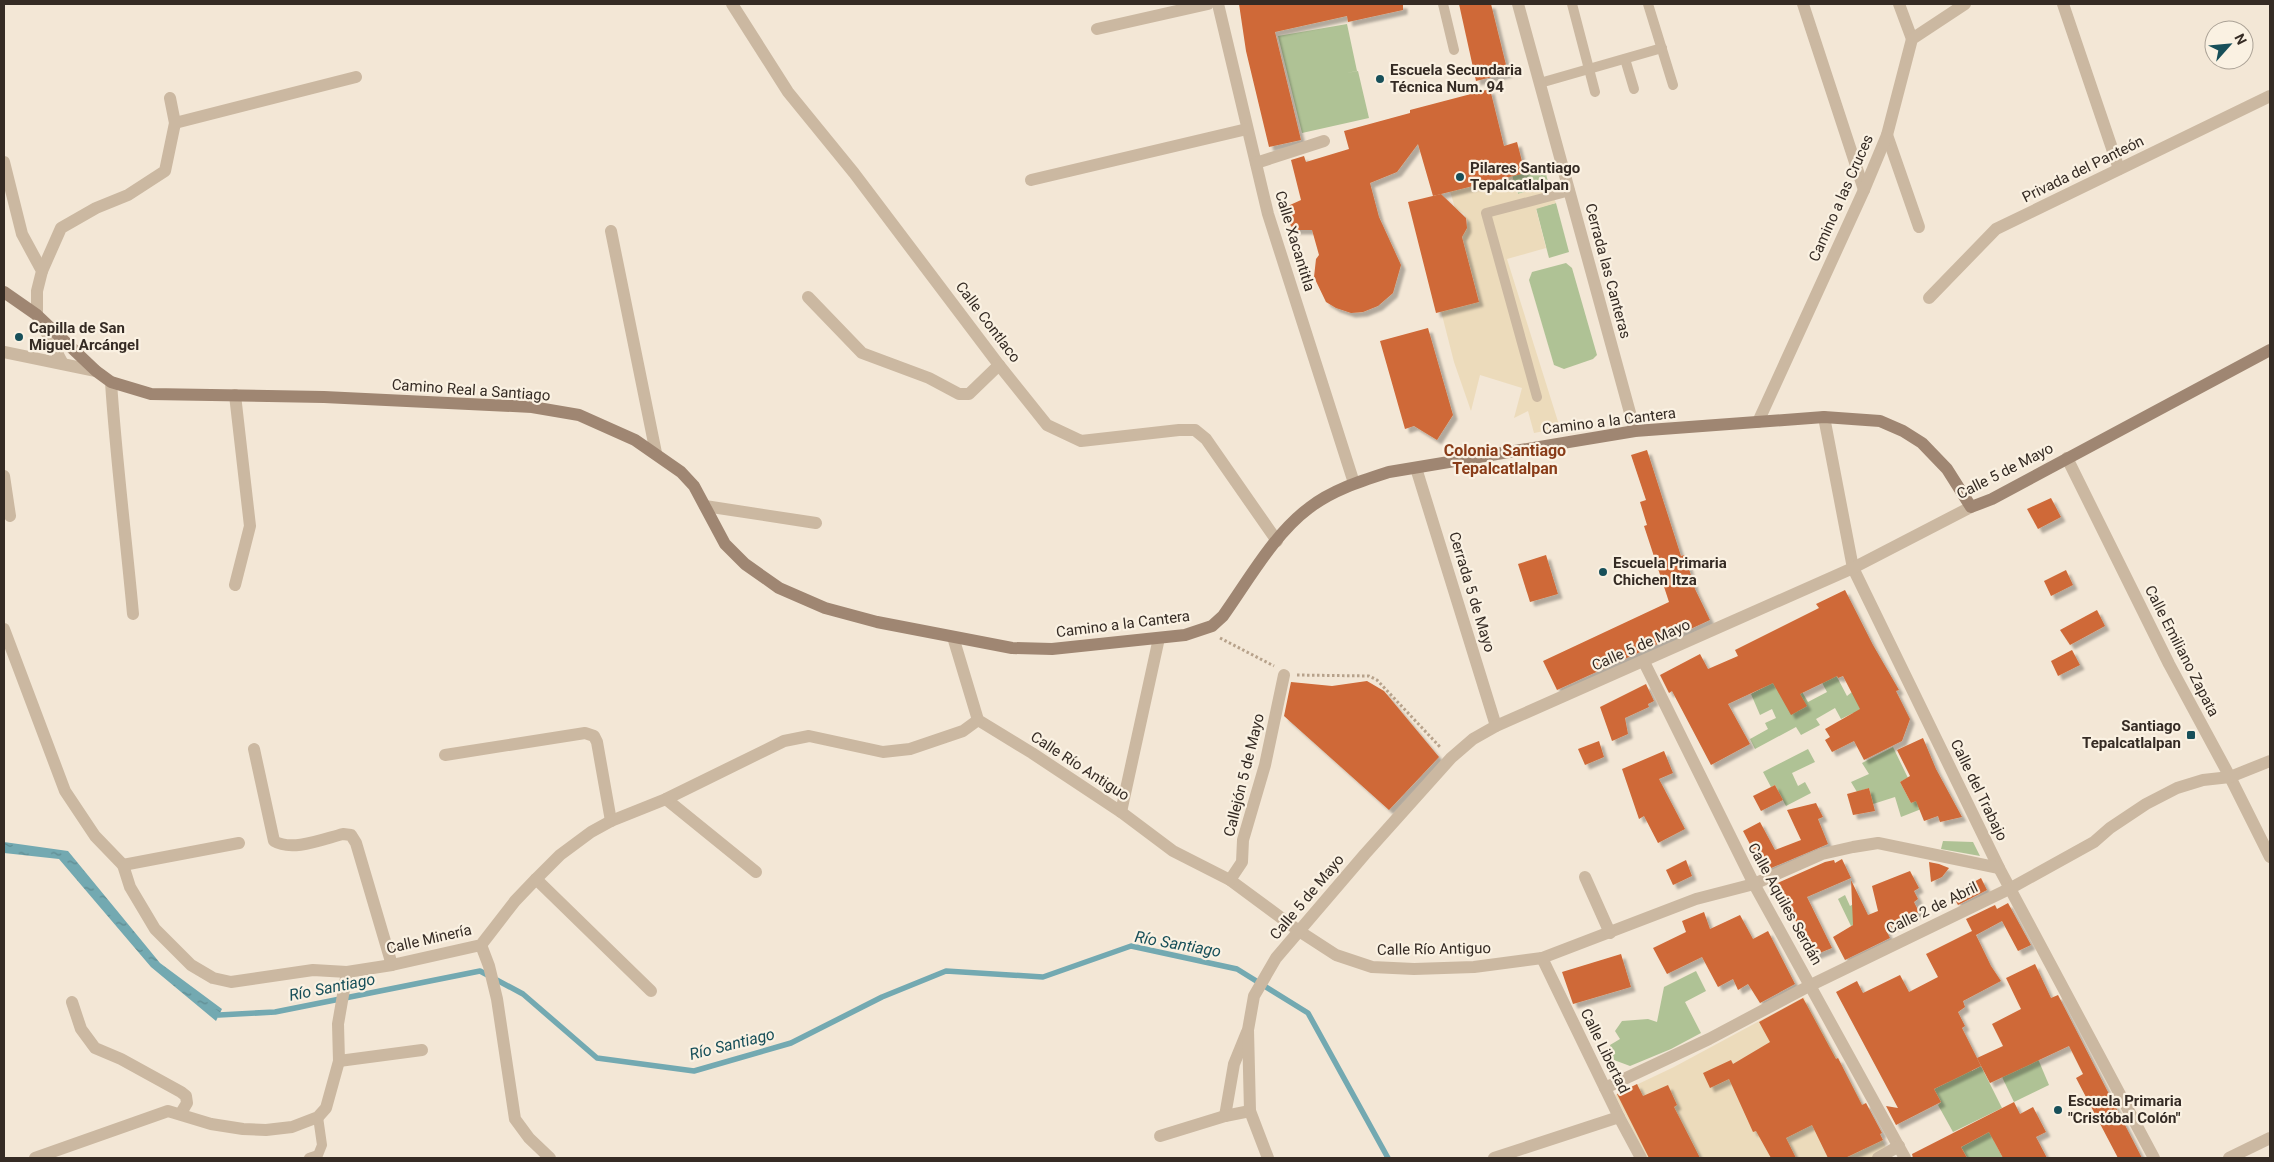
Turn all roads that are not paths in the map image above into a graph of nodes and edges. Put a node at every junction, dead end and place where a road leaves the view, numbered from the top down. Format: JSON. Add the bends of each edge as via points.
{"nodes":[{"id":1,"x":732,"y":4,"type":"edge"},
{"id":2,"x":1208,"y":4,"type":"edge"},
{"id":3,"x":1218,"y":4,"type":"edge"},
{"id":4,"x":1442,"y":4,"type":"edge"},
{"id":5,"x":1518,"y":4,"type":"edge"},
{"id":6,"x":1572,"y":4,"type":"edge"},
{"id":7,"x":1648,"y":4,"type":"edge"},
{"id":8,"x":1803,"y":4,"type":"edge"},
{"id":9,"x":1899,"y":4,"type":"edge"},
{"id":10,"x":1965,"y":4,"type":"edge"},
{"id":11,"x":2063,"y":4,"type":"edge"},
{"id":12,"x":1097,"y":29,"type":"dead end"},
{"id":13,"x":1912,"y":39,"type":"junction"},
{"id":14,"x":1662,"y":48,"type":"junction"},
{"id":15,"x":1454,"y":50,"type":"dead end"},
{"id":16,"x":1625,"y":59,"type":"junction"},
{"id":17,"x":1590,"y":70,"type":"junction"},
{"id":18,"x":356,"y":77,"type":"dead end"},
{"id":19,"x":1540,"y":83,"type":"junction"},
{"id":20,"x":1673,"y":85,"type":"dead end"},
{"id":21,"x":1634,"y":89,"type":"dead end"},
{"id":22,"x":1595,"y":92,"type":"dead end"},
{"id":23,"x":2270,"y":96,"type":"edge"},
{"id":24,"x":170,"y":98,"type":"dead end"},
{"id":25,"x":176,"y":123,"type":"junction"},
{"id":26,"x":1247,"y":129,"type":"junction"},
{"id":27,"x":1887,"y":134,"type":"junction"},
{"id":28,"x":1324,"y":141,"type":"dead end"},
{"id":29,"x":4,"y":162,"type":"edge"},
{"id":30,"x":1256,"y":163,"type":"junction"},
{"id":31,"x":2119,"y":169,"type":"junction"},
{"id":32,"x":1031,"y":180,"type":"dead end"},
{"id":33,"x":1864,"y":190,"type":"junction"},
{"id":34,"x":1570,"y":191,"type":"junction"},
{"id":35,"x":1919,"y":227,"type":"dead end"},
{"id":36,"x":611,"y":231,"type":"dead end"},
{"id":37,"x":42,"y":271,"type":"junction"},
{"id":38,"x":4,"y":292,"type":"edge"},
{"id":39,"x":808,"y":297,"type":"dead end"},
{"id":40,"x":1929,"y":298,"type":"dead end"},
{"id":41,"x":37,"y":315,"type":"junction"},
{"id":42,"x":2270,"y":350,"type":"edge"},
{"id":43,"x":4,"y":352,"type":"edge"},
{"id":44,"x":63,"y":364,"type":"junction"},
{"id":45,"x":999,"y":365,"type":"junction"},
{"id":46,"x":96,"y":371,"type":"junction"},
{"id":47,"x":111,"y":382,"type":"junction"},
{"id":48,"x":234,"y":395,"type":"junction"},
{"id":49,"x":1538,"y":397,"type":"dead end"},
{"id":50,"x":1824,"y":417,"type":"junction"},
{"id":51,"x":1758,"y":422,"type":"junction"},
{"id":52,"x":1635,"y":431,"type":"junction"},
{"id":53,"x":656,"y":453,"type":"junction"},
{"id":54,"x":2067,"y":458,"type":"junction"},
{"id":55,"x":1416,"y":468,"type":"junction"},
{"id":56,"x":4,"y":476,"type":"edge"},
{"id":57,"x":1354,"y":483,"type":"junction"},
{"id":58,"x":705,"y":506,"type":"junction"},
{"id":59,"x":1972,"y":507,"type":"junction"},
{"id":60,"x":10,"y":516,"type":"dead end"},
{"id":61,"x":816,"y":523,"type":"dead end"},
{"id":62,"x":1277,"y":541,"type":"junction"},
{"id":63,"x":1853,"y":568,"type":"junction"},
{"id":64,"x":235,"y":584,"type":"dead end"},
{"id":65,"x":133,"y":614,"type":"dead end"},
{"id":66,"x":4,"y":629,"type":"edge"},
{"id":67,"x":952,"y":637,"type":"junction"},
{"id":68,"x":1159,"y":638,"type":"junction"},
{"id":69,"x":1644,"y":662,"type":"junction"},
{"id":70,"x":1284,"y":674,"type":"road end"},
{"id":71,"x":978,"y":720,"type":"junction"},
{"id":72,"x":1496,"y":726,"type":"junction"},
{"id":73,"x":254,"y":749,"type":"dead end"},
{"id":74,"x":445,"y":755,"type":"dead end"},
{"id":75,"x":2270,"y":761,"type":"edge"},
{"id":76,"x":2230,"y":776,"type":"junction"},
{"id":77,"x":666,"y":799,"type":"junction"},
{"id":78,"x":1121,"y":812,"type":"junction"},
{"id":79,"x":611,"y":821,"type":"junction"},
{"id":80,"x":239,"y":843,"type":"dead end"},
{"id":81,"x":2270,"y":857,"type":"edge"},
{"id":82,"x":123,"y":865,"type":"junction"},
{"id":83,"x":1999,"y":868,"type":"junction"},
{"id":84,"x":756,"y":872,"type":"dead end"},
{"id":85,"x":1585,"y":877,"type":"dead end"},
{"id":86,"x":536,"y":879,"type":"junction"},
{"id":87,"x":1230,"y":880,"type":"junction"},
{"id":88,"x":1754,"y":884,"type":"junction"},
{"id":89,"x":2010,"y":888,"type":"junction"},
{"id":90,"x":1299,"y":931,"type":"junction"},
{"id":91,"x":1610,"y":934,"type":"junction"},
{"id":92,"x":480,"y":945,"type":"junction"},
{"id":93,"x":1542,"y":958,"type":"junction"},
{"id":94,"x":392,"y":965,"type":"junction"},
{"id":95,"x":347,"y":972,"type":"junction"},
{"id":96,"x":1810,"y":985,"type":"junction"},
{"id":97,"x":651,"y":991,"type":"dead end"},
{"id":98,"x":72,"y":1002,"type":"dead end"},
{"id":99,"x":1248,"y":1030,"type":"junction"},
{"id":100,"x":422,"y":1050,"type":"dead end"},
{"id":101,"x":339,"y":1061,"type":"junction"},
{"id":102,"x":1605,"y":1088,"type":"junction"},
{"id":103,"x":1250,"y":1111,"type":"junction"},
{"id":104,"x":181,"y":1114,"type":"junction"},
{"id":105,"x":1225,"y":1116,"type":"junction"},
{"id":106,"x":318,"y":1117,"type":"junction"},
{"id":107,"x":1619,"y":1117,"type":"junction"},
{"id":108,"x":1160,"y":1136,"type":"dead end"},
{"id":109,"x":2270,"y":1138,"type":"edge"},
{"id":110,"x":1899,"y":1146,"type":"junction"},
{"id":111,"x":35,"y":1158,"type":"edge"},
{"id":112,"x":309,"y":1158,"type":"edge"},
{"id":113,"x":550,"y":1158,"type":"edge"},
{"id":114,"x":1268,"y":1158,"type":"edge"},
{"id":115,"x":1494,"y":1158,"type":"edge"},
{"id":116,"x":1641,"y":1158,"type":"edge"},
{"id":117,"x":1878,"y":1158,"type":"edge"},
{"id":118,"x":1905,"y":1158,"type":"edge"},
{"id":119,"x":2154,"y":1158,"type":"edge"},
{"id":120,"x":2229,"y":1158,"type":"edge"}],
"edges":[{"from":1,"to":45,"type":"street","name":"Calle Contlaco","via":[[788,92],[894,225]]},
{"from":2,"to":12,"type":"street"},
{"from":3,"to":26,"type":"street","name":"Calle Xacantitla"},
{"from":4,"to":15,"type":"lane"},
{"from":5,"to":19,"type":"street","name":"Cerrada las Canteras"},
{"from":6,"to":17,"type":"lane"},
{"from":7,"to":14,"type":"lane"},
{"from":8,"to":33,"type":"street"},
{"from":9,"to":13,"type":"street"},
{"from":10,"to":13,"type":"street"},
{"from":11,"to":31,"type":"street"},
{"from":13,"to":27,"type":"street","name":"Camino a las Cruces"},
{"from":14,"to":16,"type":"lane"},
{"from":14,"to":20,"type":"lane"},
{"from":16,"to":17,"type":"lane"},
{"from":16,"to":21,"type":"lane"},
{"from":17,"to":19,"type":"lane"},
{"from":17,"to":22,"type":"lane"},
{"from":18,"to":25,"type":"street"},
{"from":19,"to":34,"type":"street","name":"Cerrada las Canteras"},
{"from":23,"to":31,"type":"street","name":"Privada del Panteón"},
{"from":24,"to":25,"type":"street"},
{"from":25,"to":37,"type":"street","via":[[164,171],[128,195],[61,228]]},
{"from":26,"to":30,"type":"street","name":"Calle Xacantitla"},
{"from":26,"to":32,"type":"street"},
{"from":27,"to":33,"type":"street","name":"Camino a las Cruces"},
{"from":27,"to":35,"type":"street"},
{"from":28,"to":30,"type":"street"},
{"from":29,"to":37,"type":"street","via":[[22,234]]},
{"from":30,"to":57,"type":"street","name":"Calle Xacantitla","via":[[1268,214]]},
{"from":31,"to":40,"type":"street","name":"Privada del Panteón","via":[[1996,229]]},
{"from":33,"to":51,"type":"street","name":"Camino a las Cruces"},
{"from":34,"to":49,"type":"lane","via":[[1486,213]]},
{"from":34,"to":52,"type":"street","name":"Cerrada las Canteras"},
{"from":36,"to":53,"type":"street"},
{"from":37,"to":41,"type":"street","via":[[37,291]]},
{"from":38,"to":41,"type":"street","name":"Camino Real a Santiago"},
{"from":39,"to":45,"type":"street","via":[[862,353],[928,378],[959,394],[969,394]]},
{"from":41,"to":44,"type":"street"},
{"from":41,"to":46,"type":"street","name":"Camino Real a Santiago"},
{"from":42,"to":54,"type":"street","name":"Calle 5 de Mayo"},
{"from":43,"to":44,"type":"street"},
{"from":44,"to":46,"type":"street"},
{"from":45,"to":62,"type":"street","name":"Calle Contlaco","via":[[1047,425],[1081,442],[1195,430],[1206,439]]},
{"from":46,"to":47,"type":"street","name":"Camino Real a Santiago"},
{"from":47,"to":48,"type":"street","name":"Camino Real a Santiago","via":[[152,394]]},
{"from":47,"to":65,"type":"street"},
{"from":48,"to":53,"type":"street","name":"Camino Real a Santiago","via":[[532,407],[580,415]]},
{"from":48,"to":64,"type":"street","via":[[250,526]]},
{"from":50,"to":51,"type":"street","name":"Camino a la Cantera"},
{"from":50,"to":59,"type":"street","name":"Camino a la Cantera","via":[[1880,422],[1903,431],[1922,444],[1947,469]]},
{"from":50,"to":63,"type":"street","name":"Calle del Trabajo"},
{"from":51,"to":52,"type":"street","name":"Camino a la Cantera"},
{"from":52,"to":55,"type":"street","name":"Camino a la Cantera"},
{"from":53,"to":58,"type":"street","name":"Camino Real a Santiago","via":[[694,486]]},
{"from":54,"to":59,"type":"street","name":"Calle 5 de Mayo"},
{"from":54,"to":76,"type":"street","name":"Calle Emiliano Zapata","via":[[2169,664]]},
{"from":55,"to":57,"type":"street","name":"Camino a la Cantera","via":[[1388,472]]},
{"from":55,"to":72,"type":"street","name":"Cerrada 5 de Mayo"},
{"from":56,"to":60,"type":"street"},
{"from":57,"to":62,"type":"street","name":"Camino a la Cantera","via":[[1310,507],[1289,525]]},
{"from":58,"to":61,"type":"street"},
{"from":58,"to":67,"type":"street","name":"Camino Real a Santiago","via":[[725,544],[745,564],[779,588],[825,608]]},
{"from":59,"to":63,"type":"street","name":"Calle 5 de Mayo"},
{"from":62,"to":68,"type":"street","name":"Camino a la Cantera","via":[[1223,616],[1212,626],[1185,635]]},
{"from":63,"to":69,"type":"street","name":"Calle 5 de Mayo"},
{"from":63,"to":83,"type":"street","name":"Calle del Trabajo"},
{"from":66,"to":82,"type":"street","via":[[65,791],[95,836]]},
{"from":67,"to":68,"type":"street","name":"Camino a la Cantera","via":[[1012,648],[1052,649]]},
{"from":67,"to":71,"type":"street"},
{"from":68,"to":78,"type":"street"},
{"from":69,"to":72,"type":"street","name":"Calle 5 de Mayo"},
{"from":69,"to":88,"type":"street","name":"Calle Aquiles Serdán"},
{"from":70,"to":87,"type":"street","name":"Callejón 5 de Mayo","via":[[1265,766],[1243,840],[1242,862]]},
{"from":71,"to":77,"type":"street","name":"Calle Minería","via":[[940,741],[883,752],[809,736],[795,737]]},
{"from":71,"to":78,"type":"street","name":"Calle Río Antiguo"},
{"from":72,"to":90,"type":"street","name":"Calle 5 de Mayo","via":[[1473,739],[1451,758]]},
{"from":73,"to":94,"type":"street","via":[[274,841],[282,846],[291,846],[351,835]]},
{"from":74,"to":79,"type":"street","via":[[585,733],[594,736]]},
{"from":75,"to":76,"type":"street","name":"Calle 2 de Abril"},
{"from":76,"to":81,"type":"street","name":"Calle Emiliano Zapata"},
{"from":76,"to":89,"type":"street","name":"Calle 2 de Abril","via":[[2177,788],[2110,828],[2094,842]]},
{"from":77,"to":79,"type":"street","name":"Calle Minería"},
{"from":77,"to":84,"type":"street"},
{"from":78,"to":87,"type":"street","name":"Calle Río Antiguo","via":[[1172,850]]},
{"from":79,"to":86,"type":"street","name":"Calle Minería","via":[[560,855]]},
{"from":80,"to":82,"type":"street"},
{"from":82,"to":95,"type":"street","name":"Calle Minería","via":[[130,887],[155,930],[191,965],[213,978],[231,982],[313,970]]},
{"from":83,"to":88,"type":"street","name":"Calle Río Antiguo","via":[[1878,843],[1822,854]]},
{"from":83,"to":89,"type":"street","name":"Calle del Trabajo"},
{"from":85,"to":91,"type":"street"},
{"from":86,"to":92,"type":"street","name":"Calle Minería"},
{"from":86,"to":97,"type":"street"},
{"from":87,"to":90,"type":"street","name":"Calle Río Antiguo"},
{"from":88,"to":91,"type":"street","name":"Calle Río Antiguo","via":[[1696,899]]},
{"from":88,"to":96,"type":"street","name":"Calle Aquiles Serdán"},
{"from":89,"to":96,"type":"street","name":"Calle 2 de Abril"},
{"from":89,"to":119,"type":"street","name":"Calle del Trabajo"},
{"from":90,"to":93,"type":"street","name":"Calle Río Antiguo","via":[[1336,955],[1372,967],[1474,967]]},
{"from":90,"to":99,"type":"street","name":"Calle 5 de Mayo","via":[[1276,958],[1254,996]]},
{"from":91,"to":93,"type":"street","name":"Calle Río Antiguo"},
{"from":92,"to":94,"type":"street","name":"Calle Minería"},
{"from":92,"to":113,"type":"street","via":[[497,1000],[515,1119]]},
{"from":93,"to":102,"type":"street","name":"Calle Libertad"},
{"from":94,"to":95,"type":"street","name":"Calle Minería"},
{"from":95,"to":101,"type":"street","via":[[338,1024]]},
{"from":96,"to":102,"type":"street","name":"Calle 2 de Abril","via":[[1709,1039]]},
{"from":96,"to":110,"type":"street","name":"Calle Aquiles Serdán"},
{"from":98,"to":104,"type":"street","via":[[81,1029],[95,1048],[186,1096],[187,1103]]},
{"from":99,"to":103,"type":"street","name":"Calle 5 de Mayo"},
{"from":99,"to":105,"type":"street","via":[[1234,1064]]},
{"from":100,"to":101,"type":"street"},
{"from":101,"to":106,"type":"street","via":[[326,1108]]},
{"from":102,"to":107,"type":"street","name":"Calle Libertad"},
{"from":103,"to":105,"type":"street"},
{"from":103,"to":114,"type":"street","name":"Calle 5 de Mayo"},
{"from":104,"to":106,"type":"street","via":[[211,1124],[266,1130],[292,1127]]},
{"from":104,"to":111,"type":"street","via":[[168,1111]]},
{"from":105,"to":108,"type":"street"},
{"from":106,"to":112,"type":"lane","via":[[322,1145],[318,1155]]},
{"from":107,"to":115,"type":"street"},
{"from":107,"to":116,"type":"street","name":"Calle Libertad"},
{"from":109,"to":120,"type":"street"},
{"from":110,"to":117,"type":"street"},
{"from":110,"to":118,"type":"street","name":"Calle Aquiles Serdán"}]}
